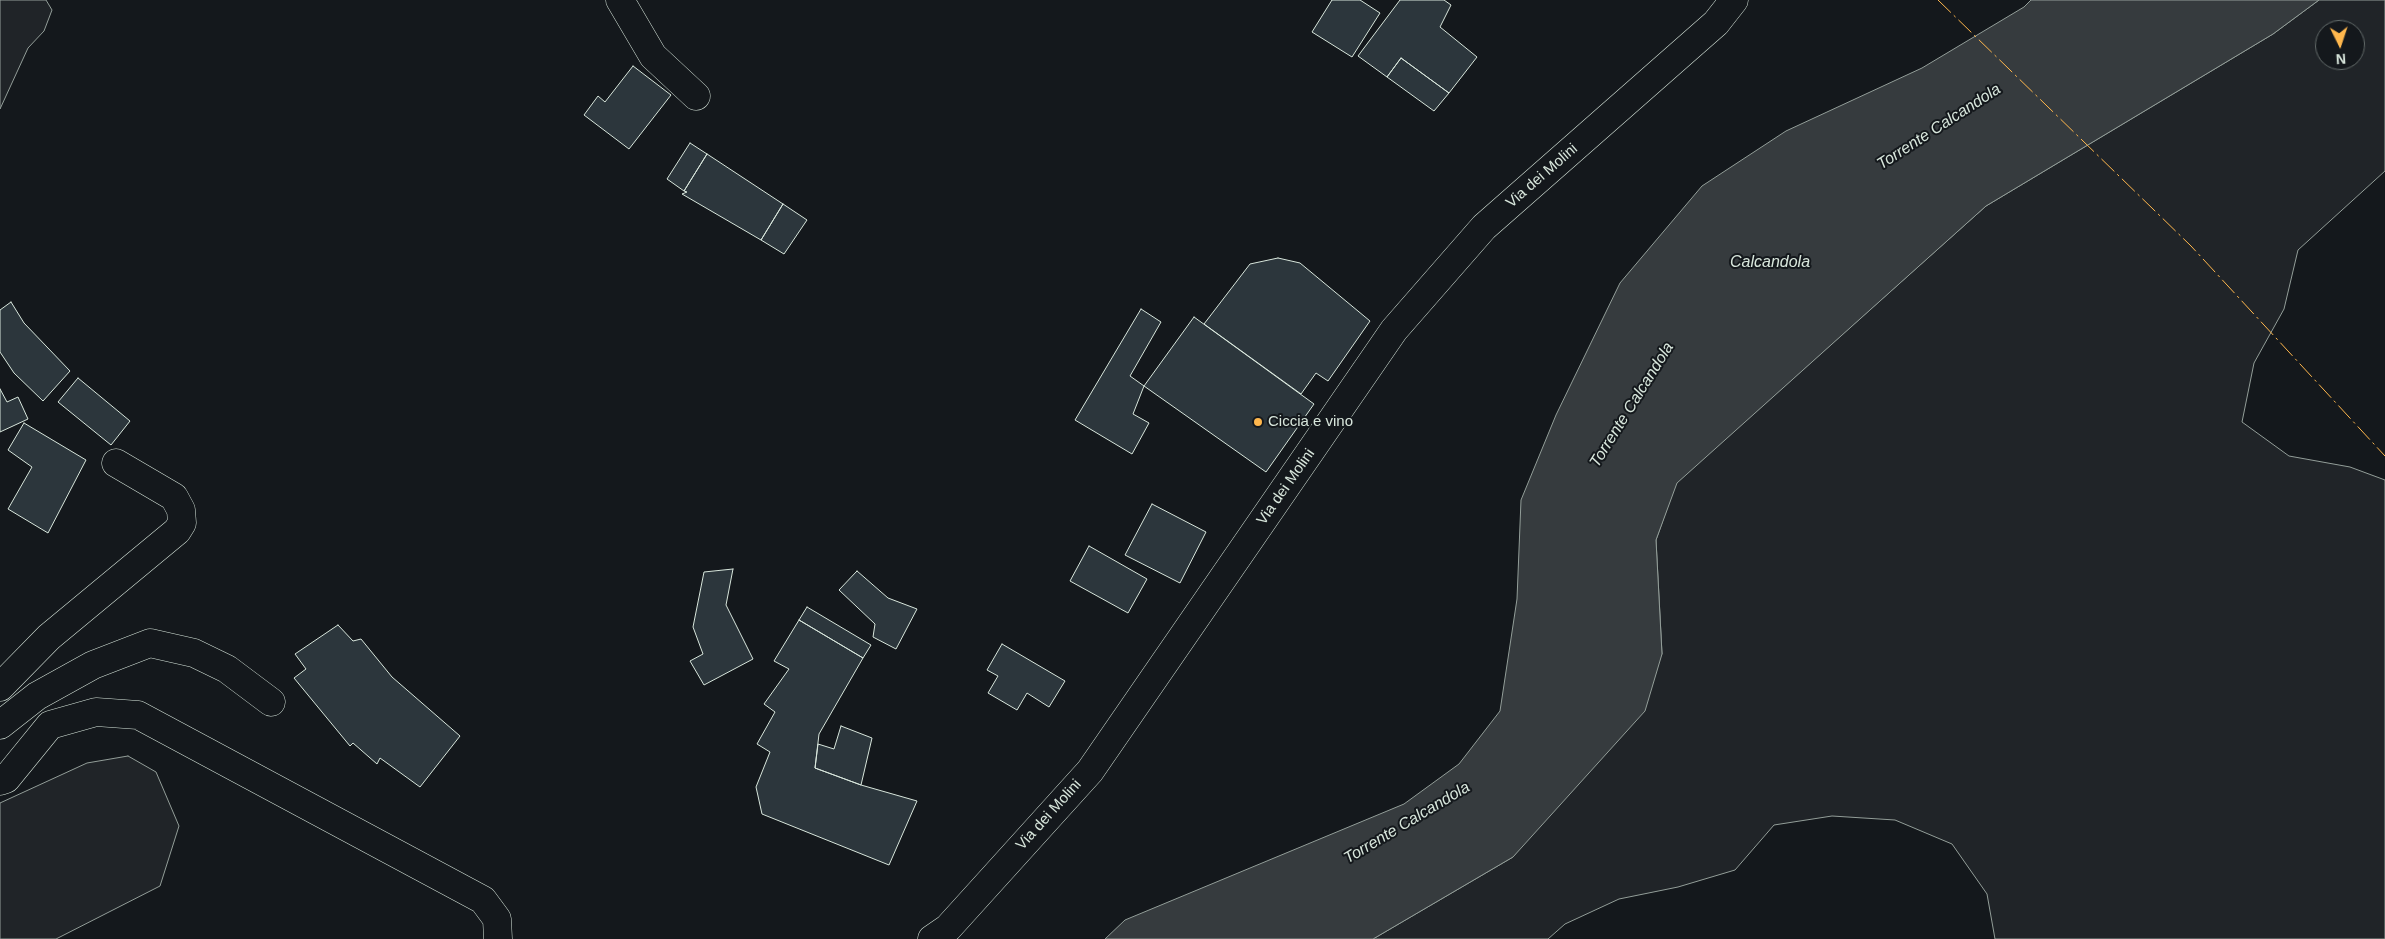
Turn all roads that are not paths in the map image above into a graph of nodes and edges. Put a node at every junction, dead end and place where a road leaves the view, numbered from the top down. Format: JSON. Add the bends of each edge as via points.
{"nodes":[{"id":1,"x":620,"y":0,"type":"edge"},
{"id":2,"x":1734,"y":0,"type":"edge"},
{"id":3,"x":696,"y":96,"type":"dead end"},
{"id":4,"x":116,"y":463,"type":"dead end"},
{"id":5,"x":0,"y":687,"type":"edge"},
{"id":6,"x":271,"y":702,"type":"dead end"},
{"id":7,"x":0,"y":725,"type":"edge"},
{"id":8,"x":2,"y":782,"type":"edge"},
{"id":9,"x":498,"y":939,"type":"edge"},
{"id":10,"x":932,"y":939,"type":"edge"}],
"edges":[{"from":1,"to":3,"type":"street","via":[[653,56]]},
{"from":2,"to":10,"type":"street","name":"Via dei Molini","via":[[1716,23],[1484,227],[1394,330],[1090,771],[948,928]]},
{"from":4,"to":5,"type":"street","via":[[174,497],[181,510],[182,522],[177,531],[49,637]]},
{"from":6,"to":7,"type":"street","via":[[227,669],[194,653],[150,644],[93,664],[38,696]]},
{"from":8,"to":9,"type":"street","via":[[50,725],[96,712],[138,715],[483,900],[497,920]]}]}
